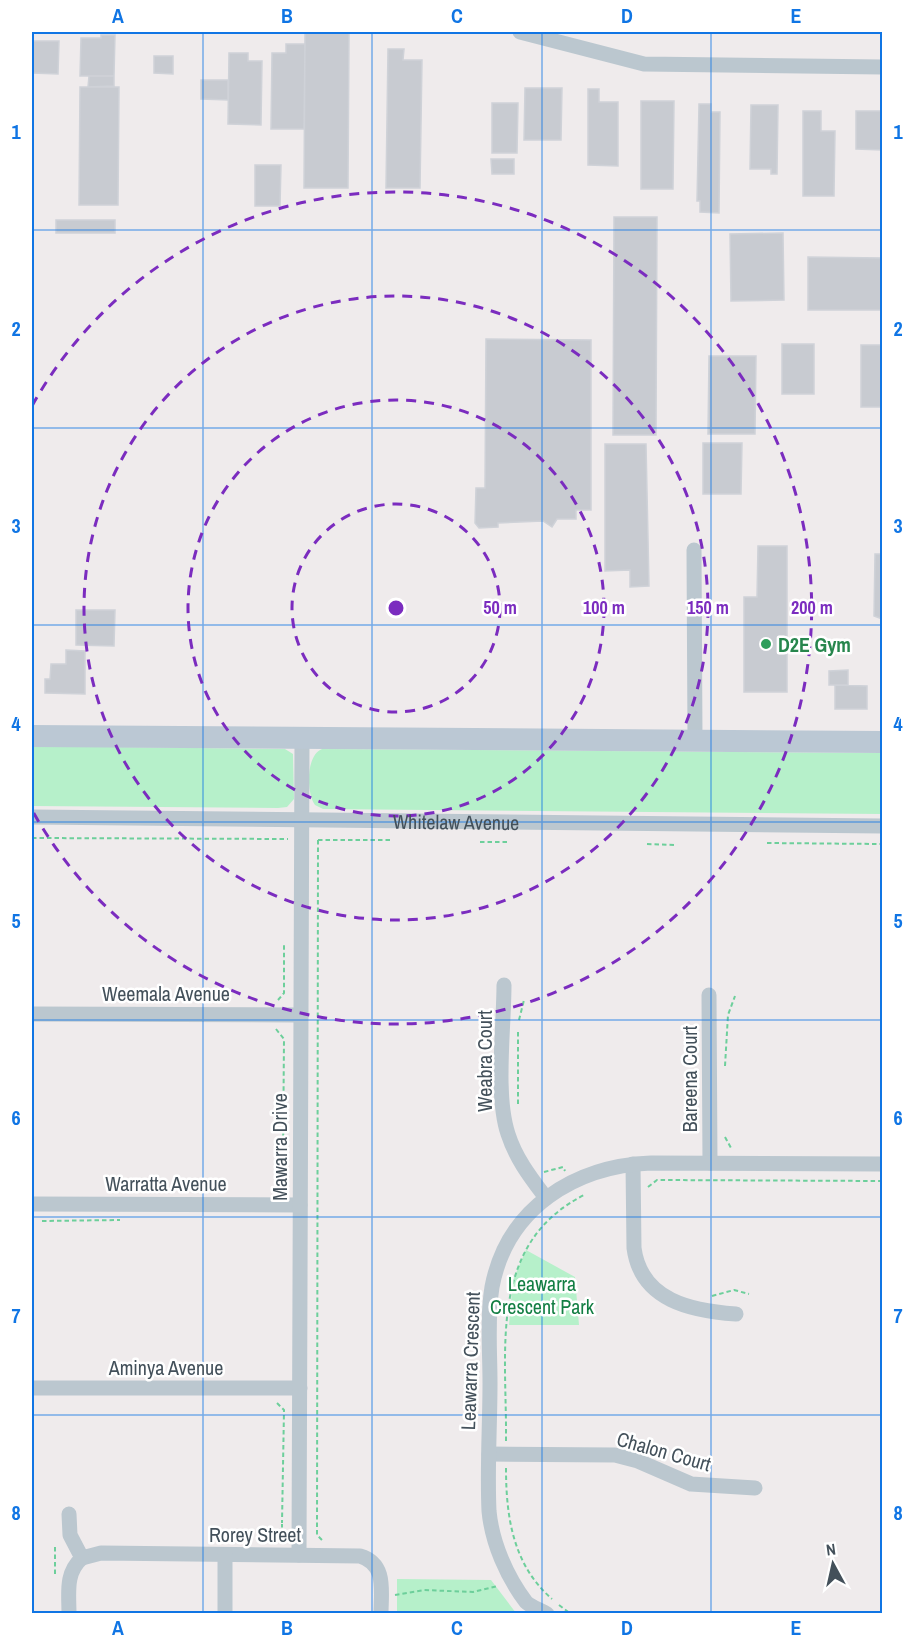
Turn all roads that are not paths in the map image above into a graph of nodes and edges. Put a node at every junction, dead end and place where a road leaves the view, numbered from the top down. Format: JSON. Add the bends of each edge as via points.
{"nodes":[{"id":1,"x":520,"y":32,"type":"edge"},
{"id":2,"x":882,"y":67,"type":"edge"},
{"id":3,"x":694,"y":550,"type":"dead end"},
{"id":4,"x":32,"y":736,"type":"edge"},
{"id":5,"x":302,"y":739,"type":"junction"},
{"id":6,"x":695,"y":740,"type":"junction"},
{"id":7,"x":882,"y":742,"type":"edge"},
{"id":8,"x":32,"y":818,"type":"edge"},
{"id":9,"x":303,"y":820,"type":"junction"},
{"id":10,"x":882,"y":826,"type":"edge"},
{"id":11,"x":504,"y":985,"type":"dead end"},
{"id":12,"x":710,"y":995,"type":"dead end"},
{"id":13,"x":32,"y":1014,"type":"edge"},
{"id":14,"x":301,"y":1015,"type":"junction"},
{"id":15,"x":633,"y":1164,"type":"junction"},
{"id":16,"x":710,"y":1164,"type":"junction"},
{"id":17,"x":882,"y":1164,"type":"edge"},
{"id":18,"x":546,"y":1198,"type":"junction"},
{"id":19,"x":32,"y":1204,"type":"edge"},
{"id":20,"x":300,"y":1205,"type":"junction"},
{"id":21,"x":736,"y":1314,"type":"dead end"},
{"id":22,"x":32,"y":1388,"type":"edge"},
{"id":23,"x":300,"y":1388,"type":"junction"},
{"id":24,"x":489,"y":1454,"type":"junction"},
{"id":25,"x":755,"y":1488,"type":"dead end"},
{"id":26,"x":69,"y":1514,"type":"dead end"},
{"id":27,"x":225,"y":1555,"type":"junction"},
{"id":28,"x":299,"y":1555,"type":"junction"},
{"id":29,"x":82,"y":1558,"type":"junction"},
{"id":30,"x":69,"y":1614,"type":"edge"},
{"id":31,"x":225,"y":1614,"type":"edge"},
{"id":32,"x":381,"y":1614,"type":"edge"},
{"id":33,"x":547,"y":1614,"type":"edge"}],
"edges":[{"from":1,"to":2,"type":"street","via":[[651,64]]},
{"from":3,"to":6,"type":"street"},
{"from":4,"to":5,"type":"street"},
{"from":5,"to":6,"type":"street"},
{"from":5,"to":9,"type":"street","name":"Mawarra Drive"},
{"from":6,"to":7,"type":"street"},
{"from":8,"to":9,"type":"street","name":"Whitelaw Avenue"},
{"from":9,"to":10,"type":"street","name":"Whitelaw Avenue"},
{"from":9,"to":14,"type":"street","name":"Mawarra Drive"},
{"from":11,"to":18,"type":"street","name":"Weabra Court","via":[[506,1125],[518,1158]]},
{"from":12,"to":16,"type":"street","name":"Bareena Court"},
{"from":13,"to":14,"type":"street","name":"Weemala Avenue"},
{"from":14,"to":20,"type":"street","name":"Mawarra Drive"},
{"from":15,"to":16,"type":"street","name":"Leawarra Crescent"},
{"from":15,"to":18,"type":"street","name":"Leawarra Crescent","via":[[595,1171]]},
{"from":15,"to":21,"type":"street","via":[[641,1185],[634,1248],[645,1276],[664,1296],[688,1308]]},
{"from":16,"to":17,"type":"street","name":"Leawarra Crescent"},
{"from":18,"to":24,"type":"street","name":"Leawarra Crescent","via":[[510,1240],[493,1286]]},
{"from":19,"to":20,"type":"street","name":"Warratta Avenue"},
{"from":20,"to":23,"type":"street","name":"Mawarra Drive"},
{"from":22,"to":23,"type":"street","name":"Aminya Avenue"},
{"from":23,"to":28,"type":"street","name":"Mawarra Drive"},
{"from":24,"to":25,"type":"street","name":"Chalon Court","via":[[615,1455],[691,1484]]},
{"from":24,"to":33,"type":"street","name":"Leawarra Crescent","via":[[490,1519],[498,1548],[528,1604]]},
{"from":26,"to":29,"type":"street","via":[[70,1535]]},
{"from":27,"to":28,"type":"street","name":"Rorey Street"},
{"from":27,"to":29,"type":"street","name":"Rorey Street","via":[[98,1553]]},
{"from":27,"to":31,"type":"street"},
{"from":28,"to":32,"type":"street","name":"Rorey Street","via":[[356,1556],[370,1561],[380,1574]]},
{"from":29,"to":30,"type":"street","via":[[69,1579]]}]}
